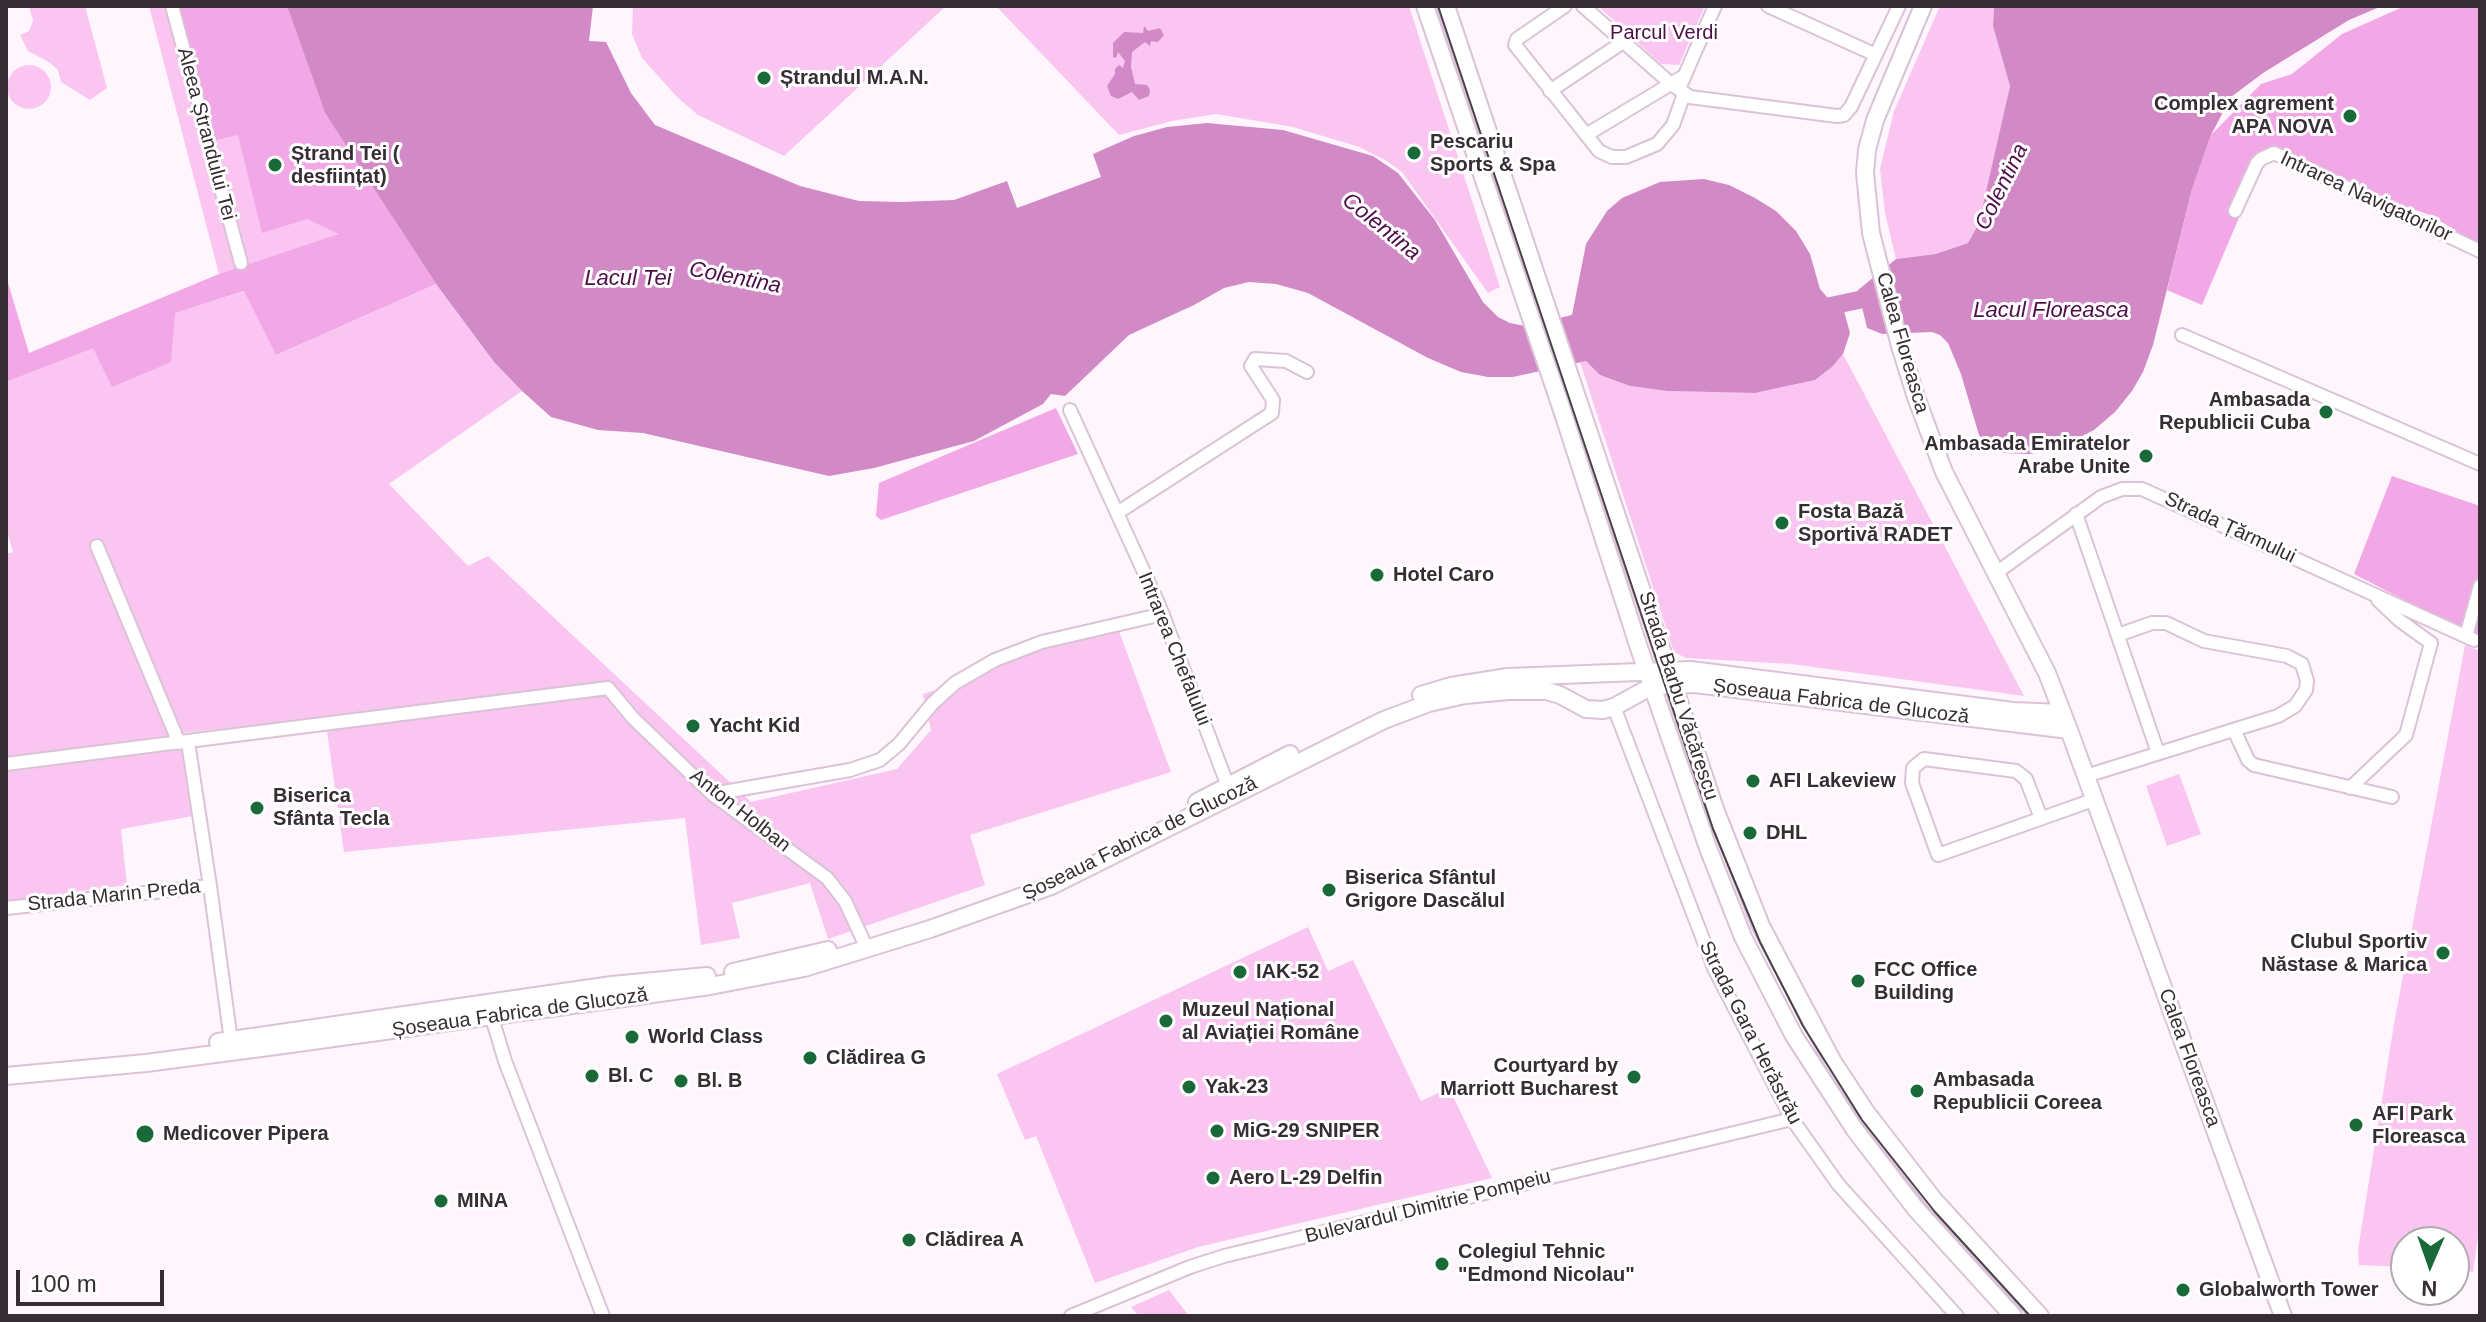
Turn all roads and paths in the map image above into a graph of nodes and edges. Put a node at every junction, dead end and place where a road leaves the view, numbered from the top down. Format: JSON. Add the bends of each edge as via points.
{"nodes":[{"id":1,"x":172,"y":6,"type":"edge"},
{"id":2,"x":1425,"y":6,"type":"edge"},
{"id":3,"x":1446,"y":6,"type":"edge"},
{"id":4,"x":1565,"y":6,"type":"edge"},
{"id":5,"x":1583,"y":6,"type":"edge"},
{"id":6,"x":1715,"y":6,"type":"edge"},
{"id":7,"x":1768,"y":6,"type":"edge"},
{"id":8,"x":1899,"y":6,"type":"edge"},
{"id":9,"x":1923,"y":6,"type":"edge"},
{"id":10,"x":1623,"y":42,"type":"junction"},
{"id":11,"x":1876,"y":55,"type":"junction"},
{"id":12,"x":1677,"y":89,"type":"junction"},
{"id":13,"x":1550,"y":91,"type":"junction"},
{"id":14,"x":1586,"y":135,"type":"junction"},
{"id":15,"x":2235,"y":211,"type":"dead end"},
{"id":16,"x":2480,"y":251,"type":"edge"},
{"id":17,"x":241,"y":263,"type":"dead end"},
{"id":18,"x":2182,"y":335,"type":"dead end"},
{"id":19,"x":1307,"y":372,"type":"dead end"},
{"id":20,"x":1070,"y":410,"type":"dead end"},
{"id":21,"x":2480,"y":464,"type":"edge"},
{"id":22,"x":1117,"y":513,"type":"junction"},
{"id":23,"x":2076,"y":514,"type":"junction"},
{"id":24,"x":97,"y":546,"type":"dead end"},
{"id":25,"x":1996,"y":573,"type":"junction"},
{"id":26,"x":2480,"y":586,"type":"edge"},
{"id":27,"x":2370,"y":593,"type":"junction"},
{"id":28,"x":1163,"y":614,"type":"junction"},
{"id":29,"x":2118,"y":635,"type":"junction"},
{"id":30,"x":2047,"y":673,"type":"junction"},
{"id":31,"x":1602,"y":675,"type":"junction"},
{"id":32,"x":1673,"y":677,"type":"junction"},
{"id":33,"x":1650,"y":679,"type":"junction"},
{"id":34,"x":1572,"y":702,"type":"junction"},
{"id":35,"x":1614,"y":707,"type":"junction"},
{"id":36,"x":2016,"y":711,"type":"junction"},
{"id":37,"x":2062,"y":713,"type":"junction"},
{"id":38,"x":2069,"y":730,"type":"junction"},
{"id":39,"x":2234,"y":730,"type":"junction"},
{"id":40,"x":183,"y":742,"type":"junction"},
{"id":41,"x":2158,"y":753,"type":"junction"},
{"id":42,"x":6,"y":764,"type":"edge"},
{"id":43,"x":2086,"y":776,"type":"junction"},
{"id":44,"x":2350,"y":788,"type":"junction"},
{"id":45,"x":1230,"y":792,"type":"junction"},
{"id":46,"x":712,"y":794,"type":"junction"},
{"id":47,"x":2392,"y":797,"type":"dead end"},
{"id":48,"x":2096,"y":799,"type":"junction"},
{"id":49,"x":2041,"y":818,"type":"junction"},
{"id":50,"x":210,"y":886,"type":"junction"},
{"id":51,"x":6,"y":908,"type":"edge"},
{"id":52,"x":863,"y":940,"type":"junction"},
{"id":53,"x":489,"y":1010,"type":"junction"},
{"id":54,"x":231,"y":1041,"type":"junction"},
{"id":55,"x":6,"y":1065,"type":"edge"},
{"id":56,"x":6,"y":1076,"type":"edge"},
{"id":57,"x":1792,"y":1119,"type":"junction"},
{"id":58,"x":603,"y":1316,"type":"edge"},
{"id":59,"x":1071,"y":1316,"type":"edge"},
{"id":60,"x":1957,"y":1316,"type":"edge"},
{"id":61,"x":2013,"y":1316,"type":"edge"},
{"id":62,"x":2040,"y":1316,"type":"edge"},
{"id":63,"x":2283,"y":1316,"type":"edge"}],
"edges":[{"from":1,"to":17,"type":"street","name":"Aleea Ștrandului Tei"},
{"from":2,"to":33,"type":"main road","name":"Strada Barbu Văcărescu"},
{"from":3,"to":32,"type":"main road","name":"Strada Barbu Văcărescu"},
{"from":4,"to":13,"type":"street","via":[[1516,41],[1516,49]]},
{"from":5,"to":10,"type":"street"},
{"from":6,"to":12,"type":"street"},
{"from":7,"to":11,"type":"street"},
{"from":8,"to":11,"type":"street"},
{"from":9,"to":25,"type":"main road","name":"Calea Floreasca","via":[[1881,102],[1867,150],[1866,199],[1900,346],[1938,457]]},
{"from":10,"to":12,"type":"street"},
{"from":10,"to":13,"type":"street"},
{"from":11,"to":12,"type":"street","via":[[1848,111],[1837,116],[1697,99]]},
{"from":12,"to":14,"type":"street"},
{"from":12,"to":14,"type":"street","via":[[1673,125],[1645,151],[1626,157],[1606,155]]},
{"from":13,"to":14,"type":"street"},
{"from":15,"to":16,"type":"street","name":"Intrarea Navigatorilor","via":[[2257,163],[2274,153]]},
{"from":18,"to":21,"type":"street"},
{"from":19,"to":22,"type":"street","via":[[1286,361],[1252,361],[1273,400],[1272,413]]},
{"from":20,"to":22,"type":"street","name":"Intrarea Chefalului"},
{"from":22,"to":28,"type":"street","name":"Intrarea Chefalului"},
{"from":23,"to":25,"type":"street","name":"Strada Țărmului"},
{"from":23,"to":27,"type":"street","name":"Strada Țărmului","via":[[2110,493],[2142,489]]},
{"from":23,"to":29,"type":"street"},
{"from":24,"to":40,"type":"street"},
{"from":25,"to":30,"type":"main road","name":"Calea Floreasca"},
{"from":26,"to":27,"type":"street","name":"Strada Țărmului","via":[[2470,638]]},
{"from":27,"to":44,"type":"street","via":[[2431,643],[2406,735]]},
{"from":28,"to":45,"type":"street","name":"Intrarea Chefalului"},
{"from":28,"to":46,"type":"street","via":[[1042,642],[995,660],[955,683],[880,760]]},
{"from":29,"to":39,"type":"street","via":[[2166,623],[2204,641],[2287,656],[2302,664],[2307,681],[2302,699],[2278,716]]},
{"from":29,"to":41,"type":"street"},
{"from":30,"to":36,"type":"main road","via":[[2042,697]]},
{"from":30,"to":37,"type":"main road","name":"Calea Floreasca"},
{"from":31,"to":33,"type":"main road","name":"Șoseaua Fabrica de Glucoză"},
{"from":31,"to":34,"type":"main road","via":[[1572,685]]},
{"from":31,"to":45,"type":"main road","name":"Șoseaua Fabrica de Glucoză","via":[[1508,677],[1425,693],[1381,710]]},
{"from":32,"to":33,"type":"main road","name":"Șoseaua Fabrica de Glucoză"},
{"from":32,"to":36,"type":"main road","name":"Șoseaua Fabrica de Glucoză","via":[[1718,673]]},
{"from":32,"to":38,"type":"main road","name":"Șoseaua Fabrica de Glucoză"},
{"from":32,"to":62,"type":"main road","name":"Strada Barbu Văcărescu","via":[[1746,893],[1833,1062],[1934,1200]]},
{"from":33,"to":35,"type":"main road","name":"Șoseaua Fabrica de Glucoză"},
{"from":33,"to":61,"type":"main road","name":"Strada Barbu Văcărescu","via":[[1727,899],[1794,1036],[1875,1158]]},
{"from":34,"to":35,"type":"main road","name":"Șoseaua Fabrica de Glucoză","via":[[1597,710]]},
{"from":34,"to":45,"type":"main road","name":"Șoseaua Fabrica de Glucoză","via":[[1547,691],[1509,691],[1429,703]]},
{"from":35,"to":57,"type":"street","name":"Strada Gara Herăstrău","via":[[1714,968]]},
{"from":36,"to":37,"type":"main road","name":"Șoseaua Fabrica de Glucoză"},
{"from":37,"to":38,"type":"main road","name":"Calea Floreasca"},
{"from":38,"to":43,"type":"main road","name":"Calea Floreasca"},
{"from":39,"to":41,"type":"street"},
{"from":39,"to":44,"type":"street","via":[[2254,765]]},
{"from":40,"to":42,"type":"street"},
{"from":40,"to":46,"type":"street","name":"Anton Holban","via":[[608,688]]},
{"from":40,"to":50,"type":"street"},
{"from":41,"to":43,"type":"street"},
{"from":43,"to":48,"type":"main road","name":"Calea Floreasca"},
{"from":44,"to":47,"type":"street"},
{"from":45,"to":52,"type":"main road","name":"Șoseaua Fabrica de Glucoză","via":[[1047,876]]},
{"from":45,"to":53,"type":"main road","name":"Șoseaua Fabrica de Glucoză","via":[[1051,886],[831,960],[729,984]]},
{"from":46,"to":52,"type":"street","name":"Anton Holban","via":[[827,878],[845,901]]},
{"from":48,"to":49,"type":"street"},
{"from":48,"to":63,"type":"main road","name":"Calea Floreasca"},
{"from":49,"to":49,"type":"street","via":[[1938,855],[1912,783],[1913,768],[1924,759],[2016,771],[2026,779]]},
{"from":50,"to":51,"type":"street","name":"Strada Marin Preda"},
{"from":50,"to":54,"type":"street","name":"Strada Marin Preda"},
{"from":52,"to":53,"type":"main road","name":"Șoseaua Fabrica de Glucoză","via":[[728,973]]},
{"from":53,"to":54,"type":"main road","name":"Șoseaua Fabrica de Glucoză"},
{"from":53,"to":56,"type":"main road","name":"Șoseaua Fabrica de Glucoză","via":[[155,1062]]},
{"from":53,"to":58,"type":"street"},
{"from":54,"to":55,"type":"main road","name":"Șoseaua Fabrica de Glucoză"},
{"from":57,"to":59,"type":"street","name":"Bulevardul Dimitrie Pompeiu","via":[[1224,1256]]},
{"from":57,"to":60,"type":"street","name":"Strada Gara Herăstrău","via":[[1838,1184]]}]}
